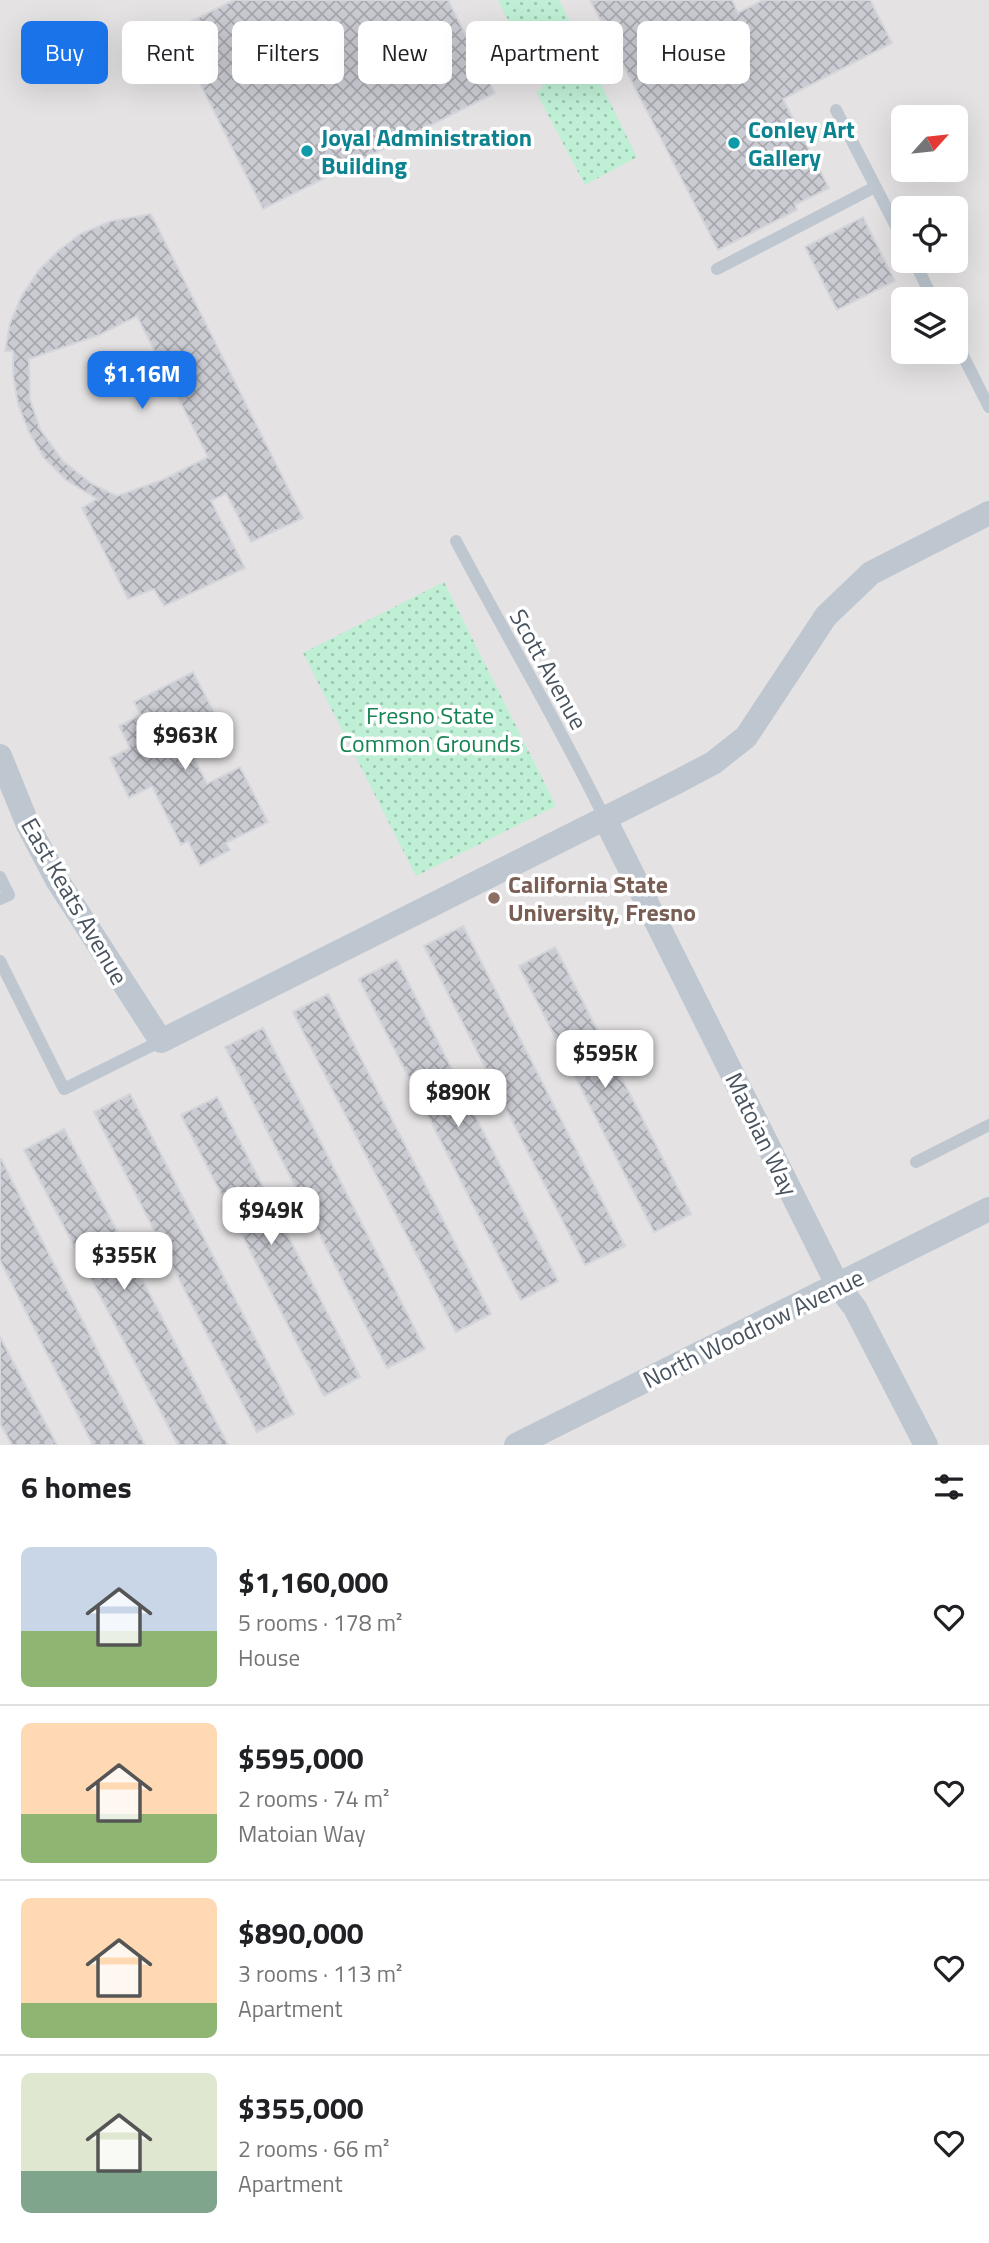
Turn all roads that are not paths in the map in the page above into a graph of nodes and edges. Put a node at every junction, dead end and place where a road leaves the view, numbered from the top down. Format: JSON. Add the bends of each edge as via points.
{"nodes":[{"id":1,"x":836,"y":110,"type":"dead end"},
{"id":2,"x":876,"y":187,"type":"junction"},
{"id":3,"x":891,"y":216,"type":"edge"},
{"id":4,"x":717,"y":270,"type":"dead end"},
{"id":5,"x":967,"y":364,"type":"edge"},
{"id":6,"x":989,"y":407,"type":"edge"},
{"id":7,"x":989,"y":513,"type":"edge"},
{"id":8,"x":456,"y":541,"type":"dead end"},
{"id":9,"x":0,"y":755,"type":"edge"},
{"id":10,"x":605,"y":819,"type":"junction"},
{"id":11,"x":0,"y":877,"type":"edge"},
{"id":12,"x":0,"y":900,"type":"edge"},
{"id":13,"x":0,"y":961,"type":"edge"},
{"id":14,"x":161,"y":1041,"type":"junction"},
{"id":15,"x":989,"y":1125,"type":"edge"},
{"id":16,"x":916,"y":1162,"type":"dead end"},
{"id":17,"x":989,"y":1209,"type":"edge"},
{"id":18,"x":838,"y":1286,"type":"junction"},
{"id":19,"x":516,"y":1445,"type":"edge"},
{"id":20,"x":926,"y":1445,"type":"edge"}],
"edges":[{"from":1,"to":2,"type":"lane"},
{"from":2,"to":3,"type":"lane"},
{"from":2,"to":4,"type":"lane"},
{"from":5,"to":6,"type":"lane"},
{"from":7,"to":10,"type":"street","via":[[871,573],[826,616],[754,726],[734,748]]},
{"from":8,"to":10,"type":"lane","name":"Scott Avenue"},
{"from":9,"to":14,"type":"street","name":"East Keats Avenue","via":[[28,825],[57,880]]},
{"from":10,"to":14,"type":"street"},
{"from":10,"to":18,"type":"street","name":"Matoian Way"},
{"from":11,"to":12,"type":"lane","via":[[9,895]]},
{"from":13,"to":14,"type":"lane","via":[[64,1089]]},
{"from":15,"to":16,"type":"lane"},
{"from":17,"to":18,"type":"street","name":"North Woodrow Avenue"},
{"from":18,"to":19,"type":"street","name":"North Woodrow Avenue"},
{"from":18,"to":20,"type":"street","name":"Matoian Way","via":[[855,1308]]}]}
